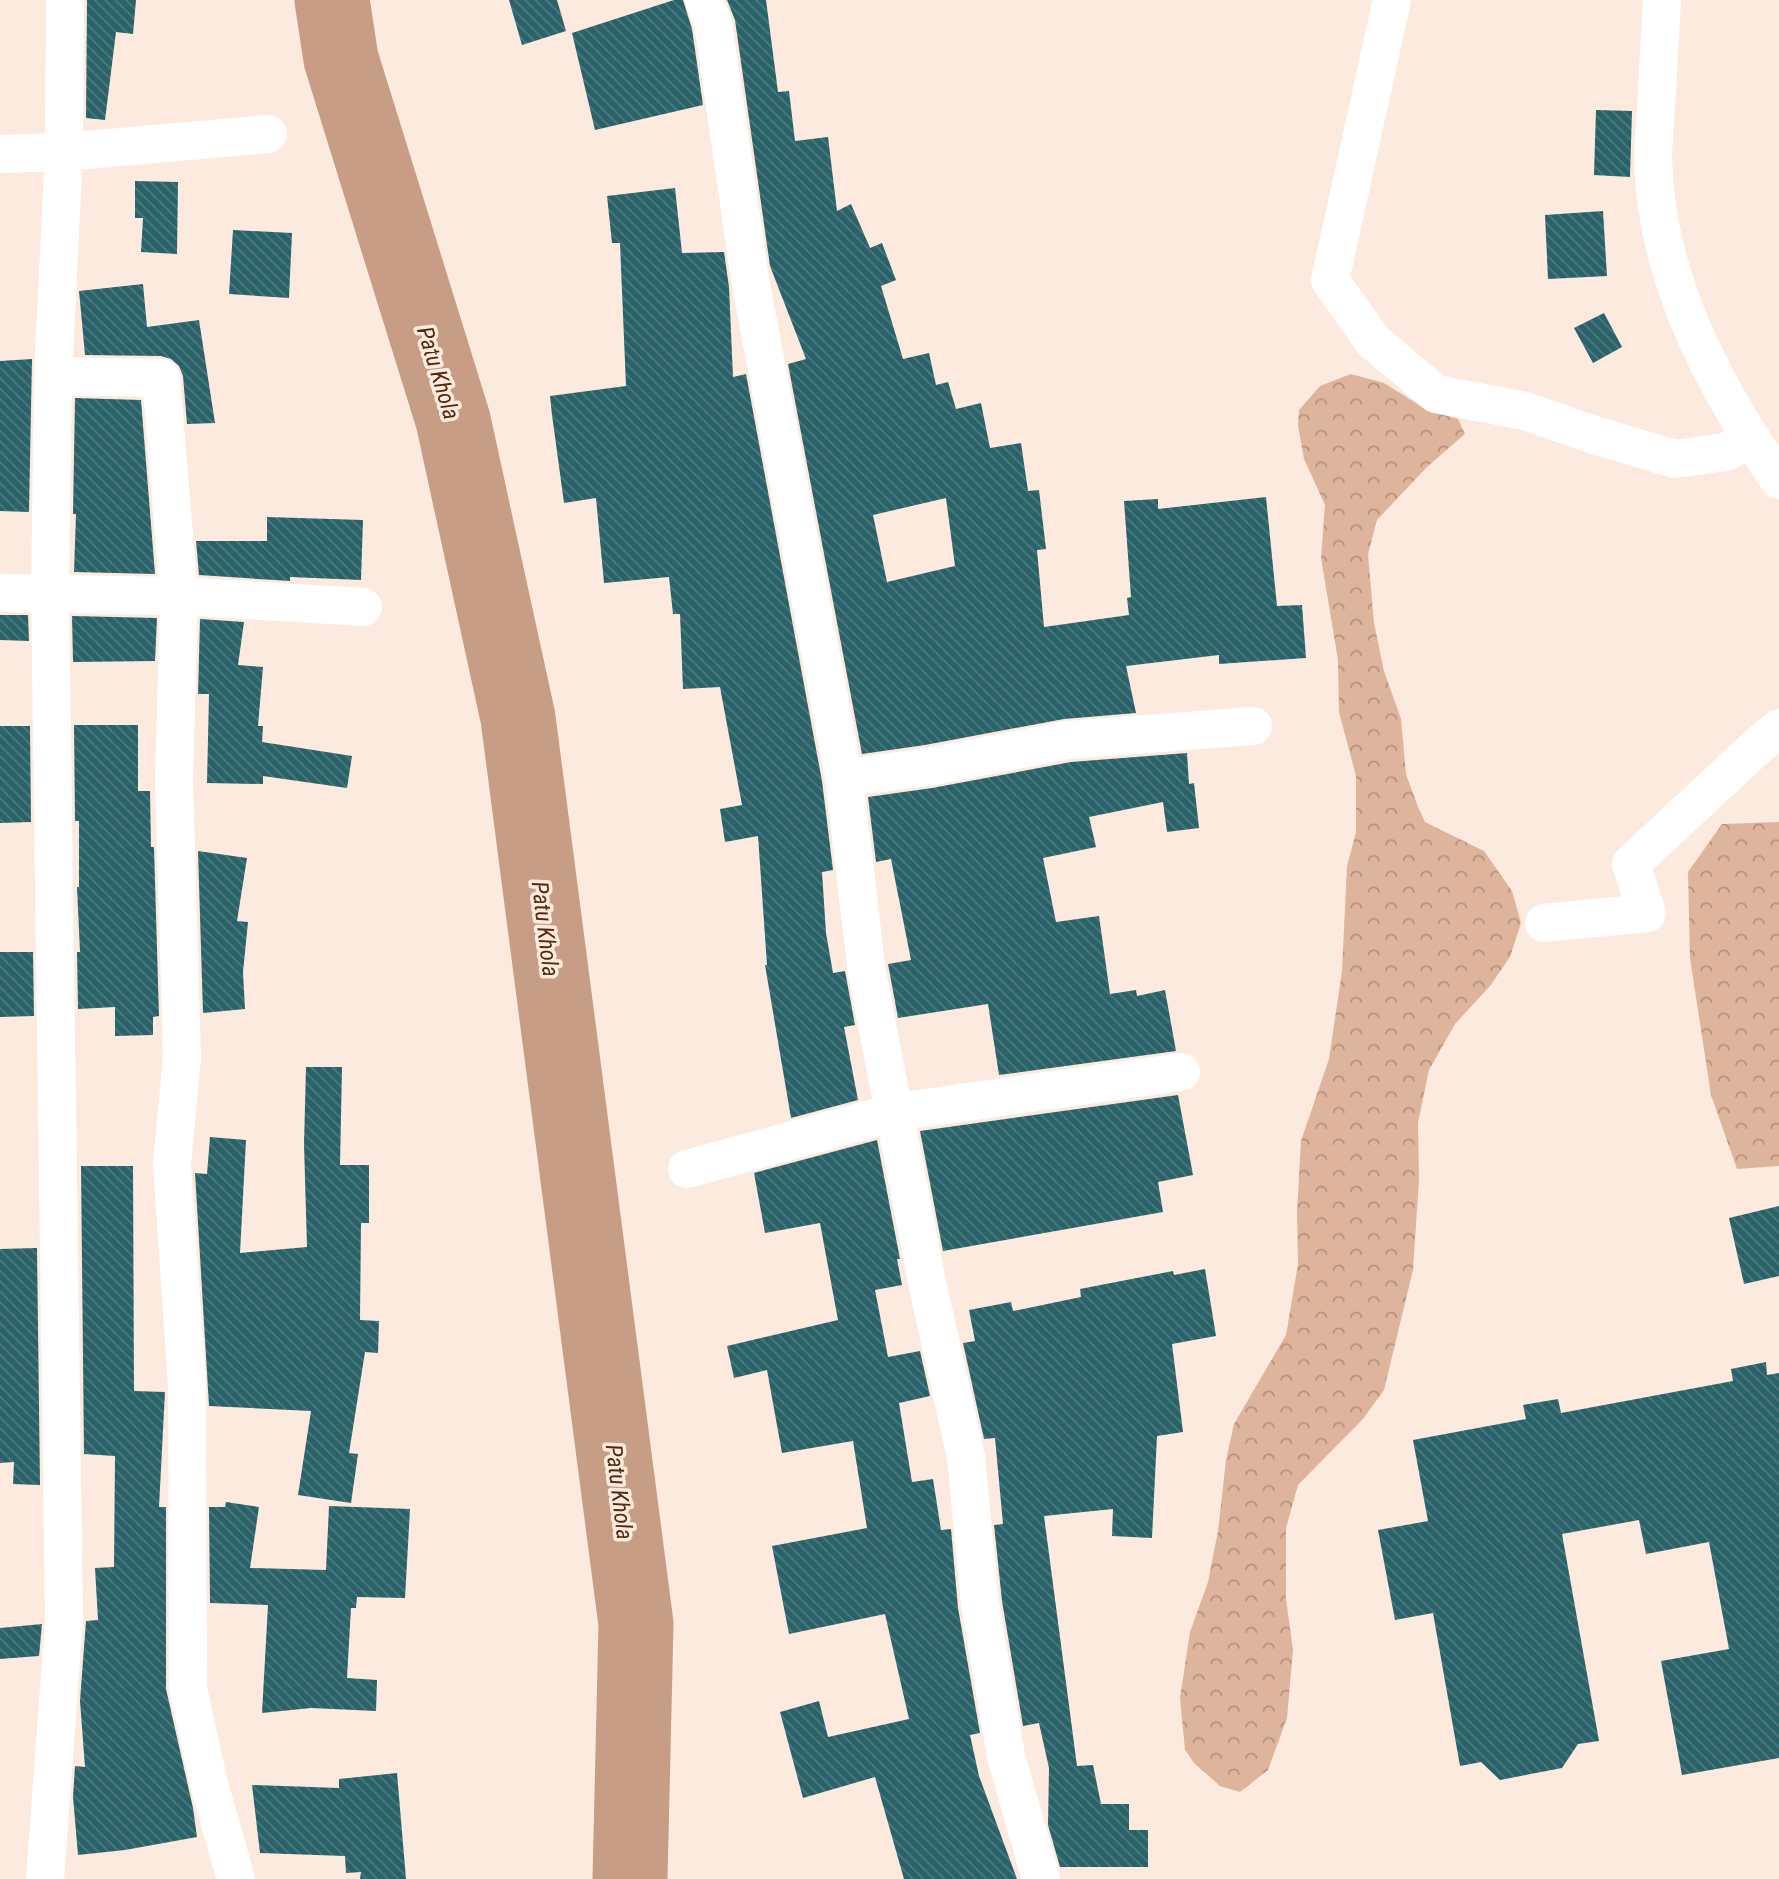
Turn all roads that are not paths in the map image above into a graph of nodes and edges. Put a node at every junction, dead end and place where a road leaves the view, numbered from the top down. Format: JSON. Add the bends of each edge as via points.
{"nodes":[{"id":1,"x":65,"y":0,"type":"edge"},
{"id":2,"x":704,"y":0,"type":"edge"},
{"id":3,"x":1392,"y":0,"type":"edge"},
{"id":4,"x":1662,"y":0,"type":"edge"},
{"id":5,"x":268,"y":134,"type":"dead end"},
{"id":6,"x":64,"y":152,"type":"junction"},
{"id":7,"x":0,"y":154,"type":"edge"},
{"id":8,"x":53,"y":376,"type":"junction"},
{"id":9,"x":1750,"y":438,"type":"junction"},
{"id":10,"x":1779,"y":480,"type":"edge"},
{"id":11,"x":0,"y":593,"type":"edge"},
{"id":12,"x":50,"y":593,"type":"junction"},
{"id":13,"x":179,"y":596,"type":"junction"},
{"id":14,"x":363,"y":607,"type":"dead end"},
{"id":15,"x":1253,"y":726,"type":"dead end"},
{"id":16,"x":1779,"y":728,"type":"edge"},
{"id":17,"x":844,"y":778,"type":"junction"},
{"id":18,"x":1544,"y":923,"type":"dead end"},
{"id":19,"x":1181,"y":1072,"type":"dead end"},
{"id":20,"x":896,"y":1112,"type":"junction"},
{"id":21,"x":687,"y":1169,"type":"dead end"},
{"id":22,"x":45,"y":1879,"type":"edge"},
{"id":23,"x":236,"y":1879,"type":"edge"},
{"id":24,"x":1041,"y":1879,"type":"edge"}],
"edges":[{"from":1,"to":6,"type":"street"},
{"from":2,"to":17,"type":"street","via":[[713,23],[750,279]]},
{"from":3,"to":9,"type":"street","via":[[1330,280],[1373,341],[1436,394],[1525,411],[1675,459],[1726,452]]},
{"from":4,"to":9,"type":"street","via":[[1653,160],[1659,225],[1683,308]]},
{"from":5,"to":6,"type":"street"},
{"from":6,"to":7,"type":"street"},
{"from":6,"to":8,"type":"street"},
{"from":8,"to":12,"type":"street"},
{"from":8,"to":13,"type":"street","via":[[160,378]]},
{"from":9,"to":10,"type":"street"},
{"from":11,"to":12,"type":"street"},
{"from":12,"to":13,"type":"street"},
{"from":12,"to":22,"type":"street","via":[[64,1620]]},
{"from":13,"to":14,"type":"street"},
{"from":13,"to":23,"type":"street","via":[[174,781],[181,1057],[172,1164],[187,1386],[188,1689]]},
{"from":15,"to":17,"type":"street","via":[[1068,740]]},
{"from":16,"to":18,"type":"street","via":[[1631,864],[1647,913]]},
{"from":17,"to":20,"type":"street","via":[[867,973]]},
{"from":19,"to":20,"type":"street"},
{"from":20,"to":21,"type":"street"},
{"from":20,"to":24,"type":"street","via":[[966,1457],[980,1604],[1006,1756]]}]}
